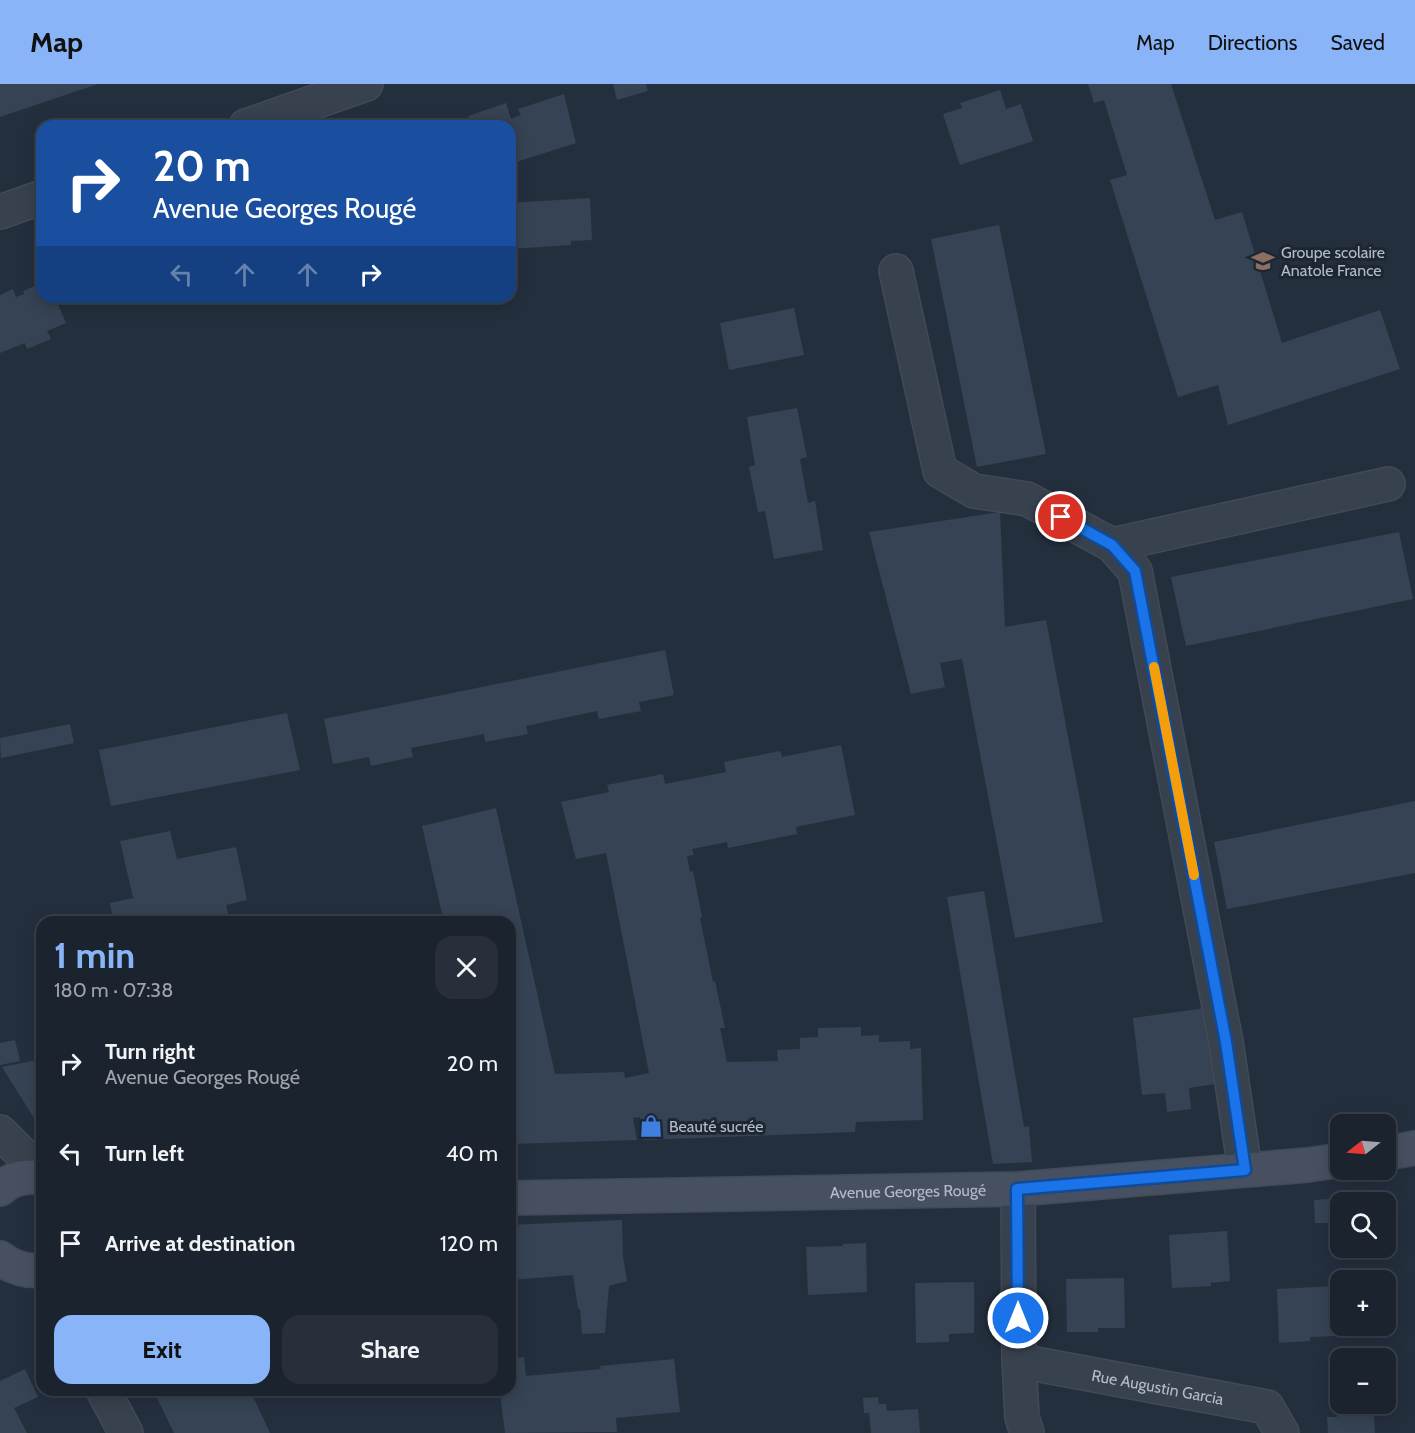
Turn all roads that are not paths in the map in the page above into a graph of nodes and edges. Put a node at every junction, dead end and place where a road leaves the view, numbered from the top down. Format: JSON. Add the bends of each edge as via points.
{"nodes":[{"id":1,"x":366,"y":84,"type":"edge"},
{"id":2,"x":263,"y":120,"type":"edge"},
{"id":3,"x":36,"y":199,"type":"edge"},
{"id":4,"x":0,"y":212,"type":"edge"},
{"id":5,"x":896,"y":271,"type":"dead end"},
{"id":6,"x":1388,"y":484,"type":"dead end"},
{"id":7,"x":1112,"y":545,"type":"junction"},
{"id":8,"x":0,"y":1132,"type":"edge"},
{"id":9,"x":1415,"y":1148,"type":"edge"},
{"id":10,"x":1396,"y":1151,"type":"edge"},
{"id":11,"x":1330,"y":1162,"type":"edge"},
{"id":12,"x":36,"y":1170,"type":"edge"},
{"id":13,"x":1245,"y":1170,"type":"junction"},
{"id":14,"x":36,"y":1176,"type":"edge"},
{"id":15,"x":0,"y":1189,"type":"edge"},
{"id":16,"x":1017,"y":1189,"type":"junction"},
{"id":17,"x":516,"y":1198,"type":"edge"},
{"id":18,"x":1019,"y":1361,"type":"junction"},
{"id":19,"x":106,"y":1396,"type":"edge"},
{"id":20,"x":126,"y":1433,"type":"edge"},
{"id":21,"x":1027,"y":1433,"type":"edge"},
{"id":22,"x":1282,"y":1433,"type":"edge"}],
"edges":[{"from":1,"to":2,"type":"street"},
{"from":3,"to":4,"type":"street"},
{"from":5,"to":7,"type":"street","via":[[940,471],[974,491],[1027,499]]},
{"from":6,"to":7,"type":"street"},
{"from":7,"to":13,"type":"street","via":[[1135,571],[1226,1042]]},
{"from":8,"to":12,"type":"street"},
{"from":9,"to":10,"type":"street"},
{"from":11,"to":13,"type":"street","name":"Avenue Georges Rougé"},
{"from":13,"to":16,"type":"street","name":"Avenue Georges Rougé"},
{"from":14,"to":15,"type":"street","via":[[16,1179]]},
{"from":16,"to":17,"type":"street","name":"Avenue Georges Rougé"},
{"from":16,"to":18,"type":"street"},
{"from":18,"to":21,"type":"street","via":[[1022,1417]]},
{"from":18,"to":22,"type":"street","name":"Rue Augustin Garcia","via":[[1267,1407]]},
{"from":19,"to":20,"type":"street"}]}
